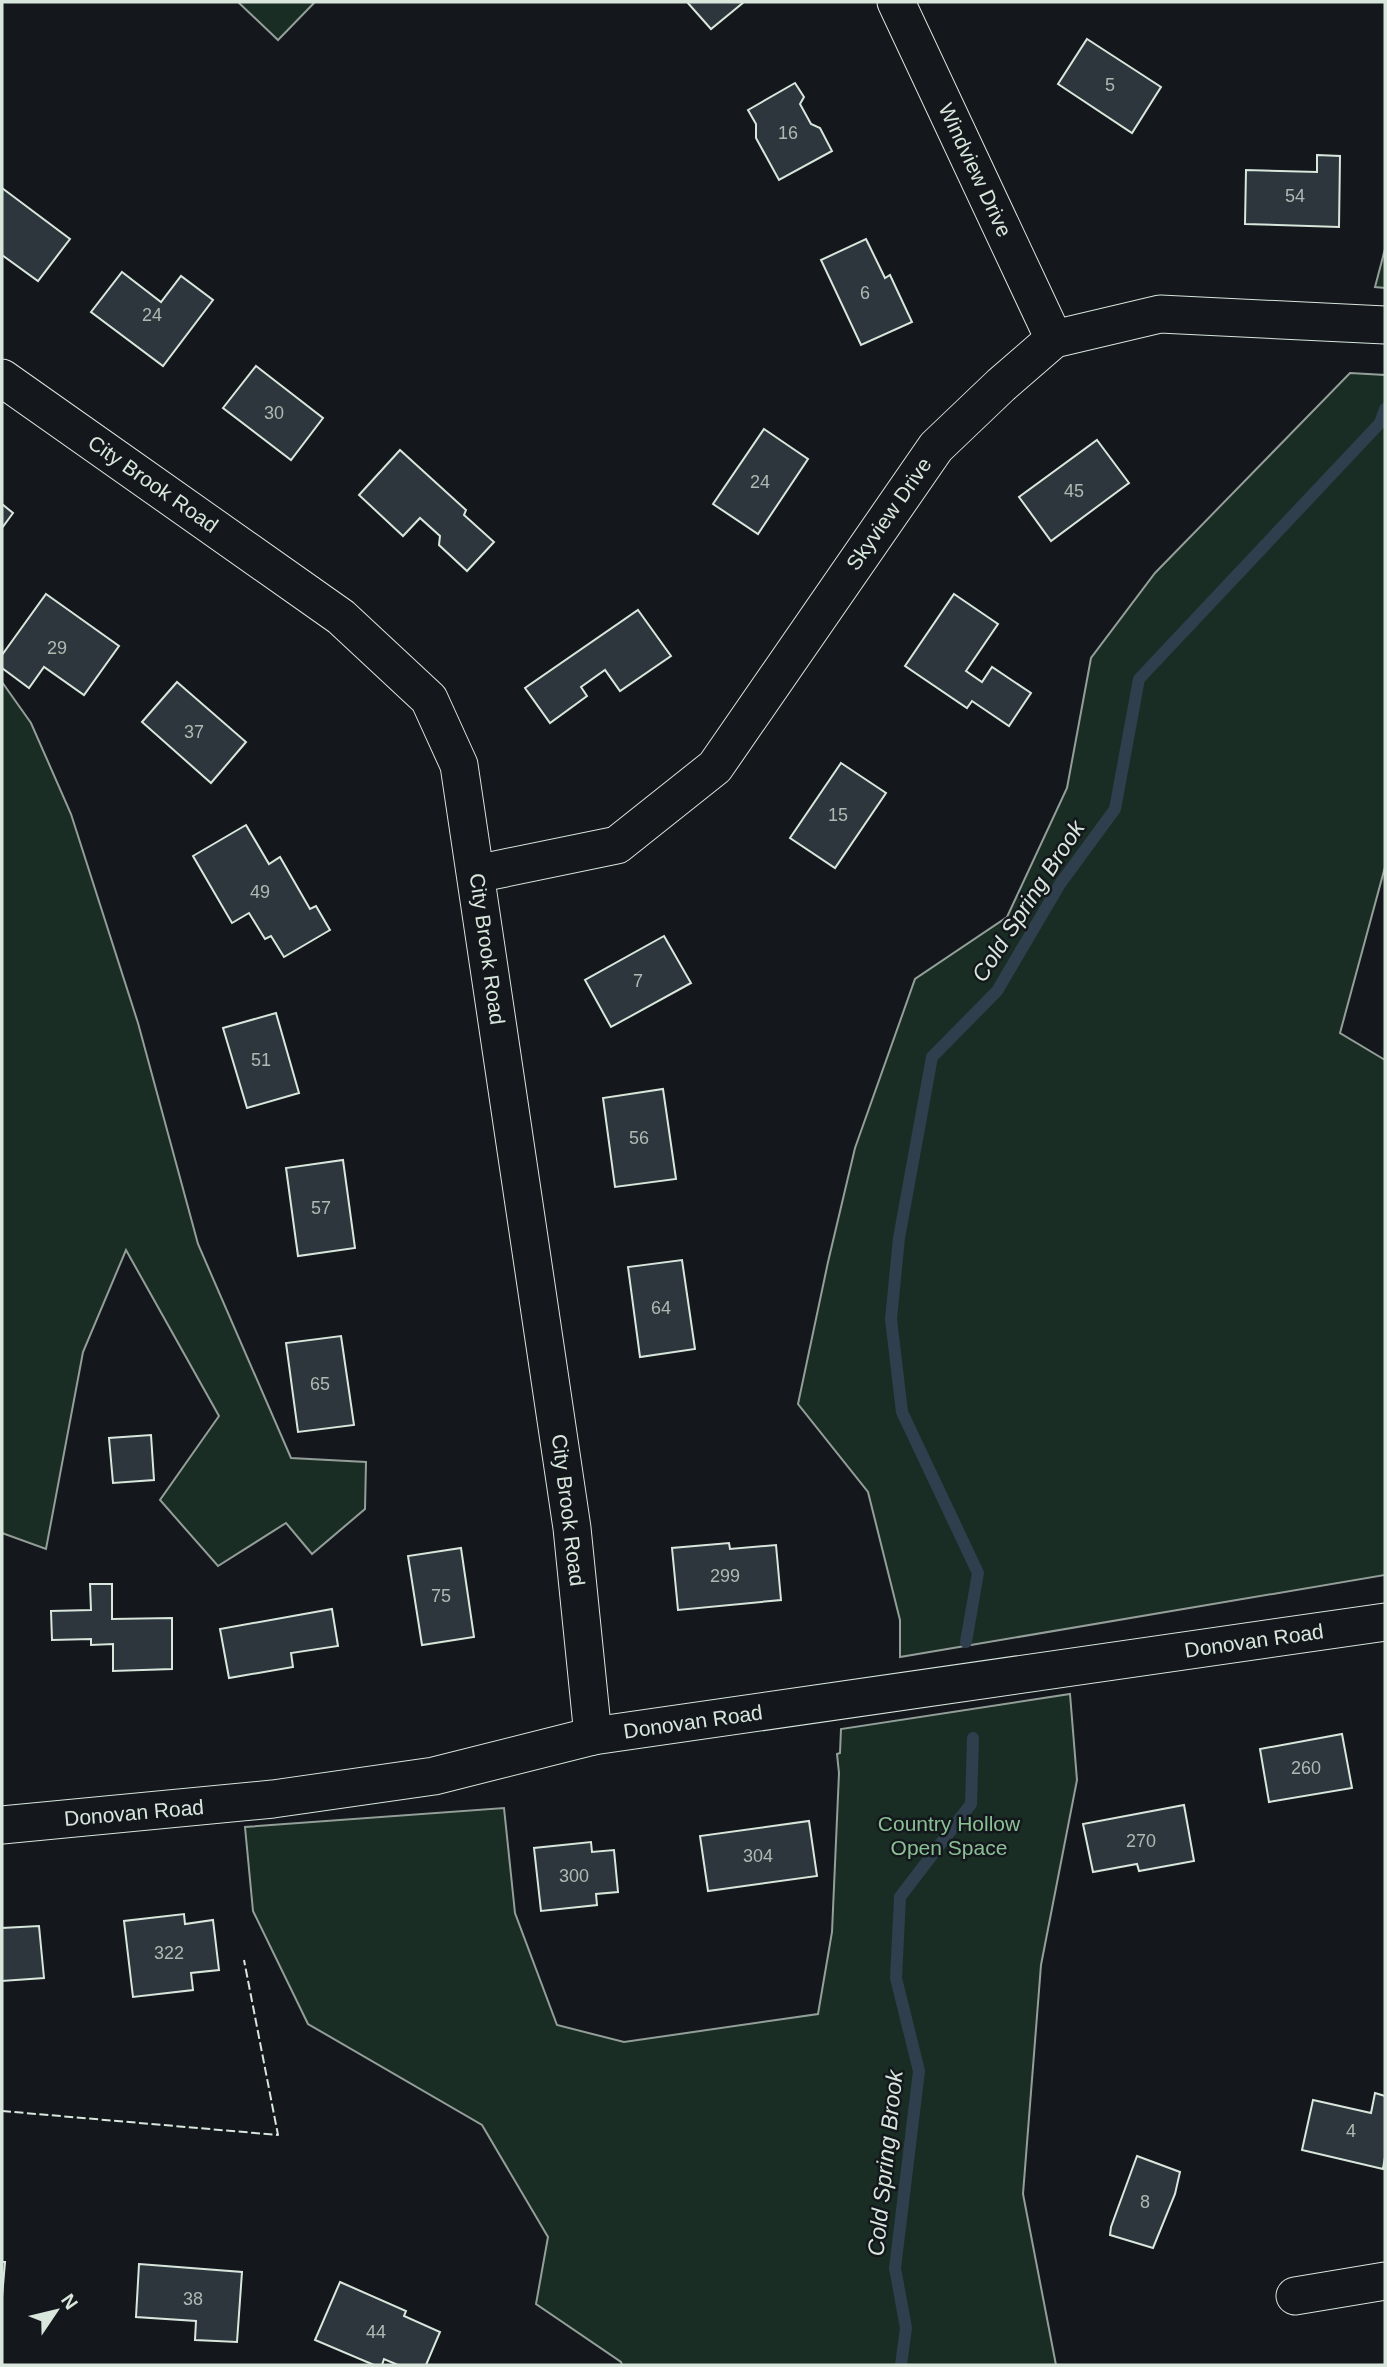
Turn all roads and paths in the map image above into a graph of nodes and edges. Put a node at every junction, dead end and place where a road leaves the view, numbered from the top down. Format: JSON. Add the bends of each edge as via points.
{"nodes":[{"id":1,"x":896,"y":2,"type":"edge"},
{"id":2,"x":1385,"y":325,"type":"edge"},
{"id":3,"x":1054,"y":339,"type":"junction"},
{"id":4,"x":2,"y":378,"type":"edge"},
{"id":5,"x":476,"y":874,"type":"junction"},
{"id":6,"x":1385,"y":1622,"type":"edge"},
{"id":7,"x":593,"y":1736,"type":"junction"},
{"id":8,"x":2,"y":1825,"type":"edge"},
{"id":9,"x":1385,"y":2281,"type":"edge"},
{"id":10,"x":1295,"y":2296,"type":"dead end"}],
"edges":[{"from":1,"to":3,"type":"street","name":"Windview Drive"},
{"from":2,"to":3,"type":"street","name":"Skyview Drive","via":[[1160,314]]},
{"from":3,"to":5,"type":"street","name":"Skyview Drive","via":[[936,447],[715,767],[617,845]]},
{"from":4,"to":5,"type":"street","name":"City Brook Road","via":[[341,617],[429,699],[460,765]]},
{"from":5,"to":7,"type":"street","name":"City Brook Road","via":[[572,1528]]},
{"from":6,"to":7,"type":"street","name":"Donovan Road"},
{"from":7,"to":8,"type":"street","name":"Donovan Road","via":[[421,1778],[272,1799]]},
{"from":9,"to":10,"type":"street"}]}
